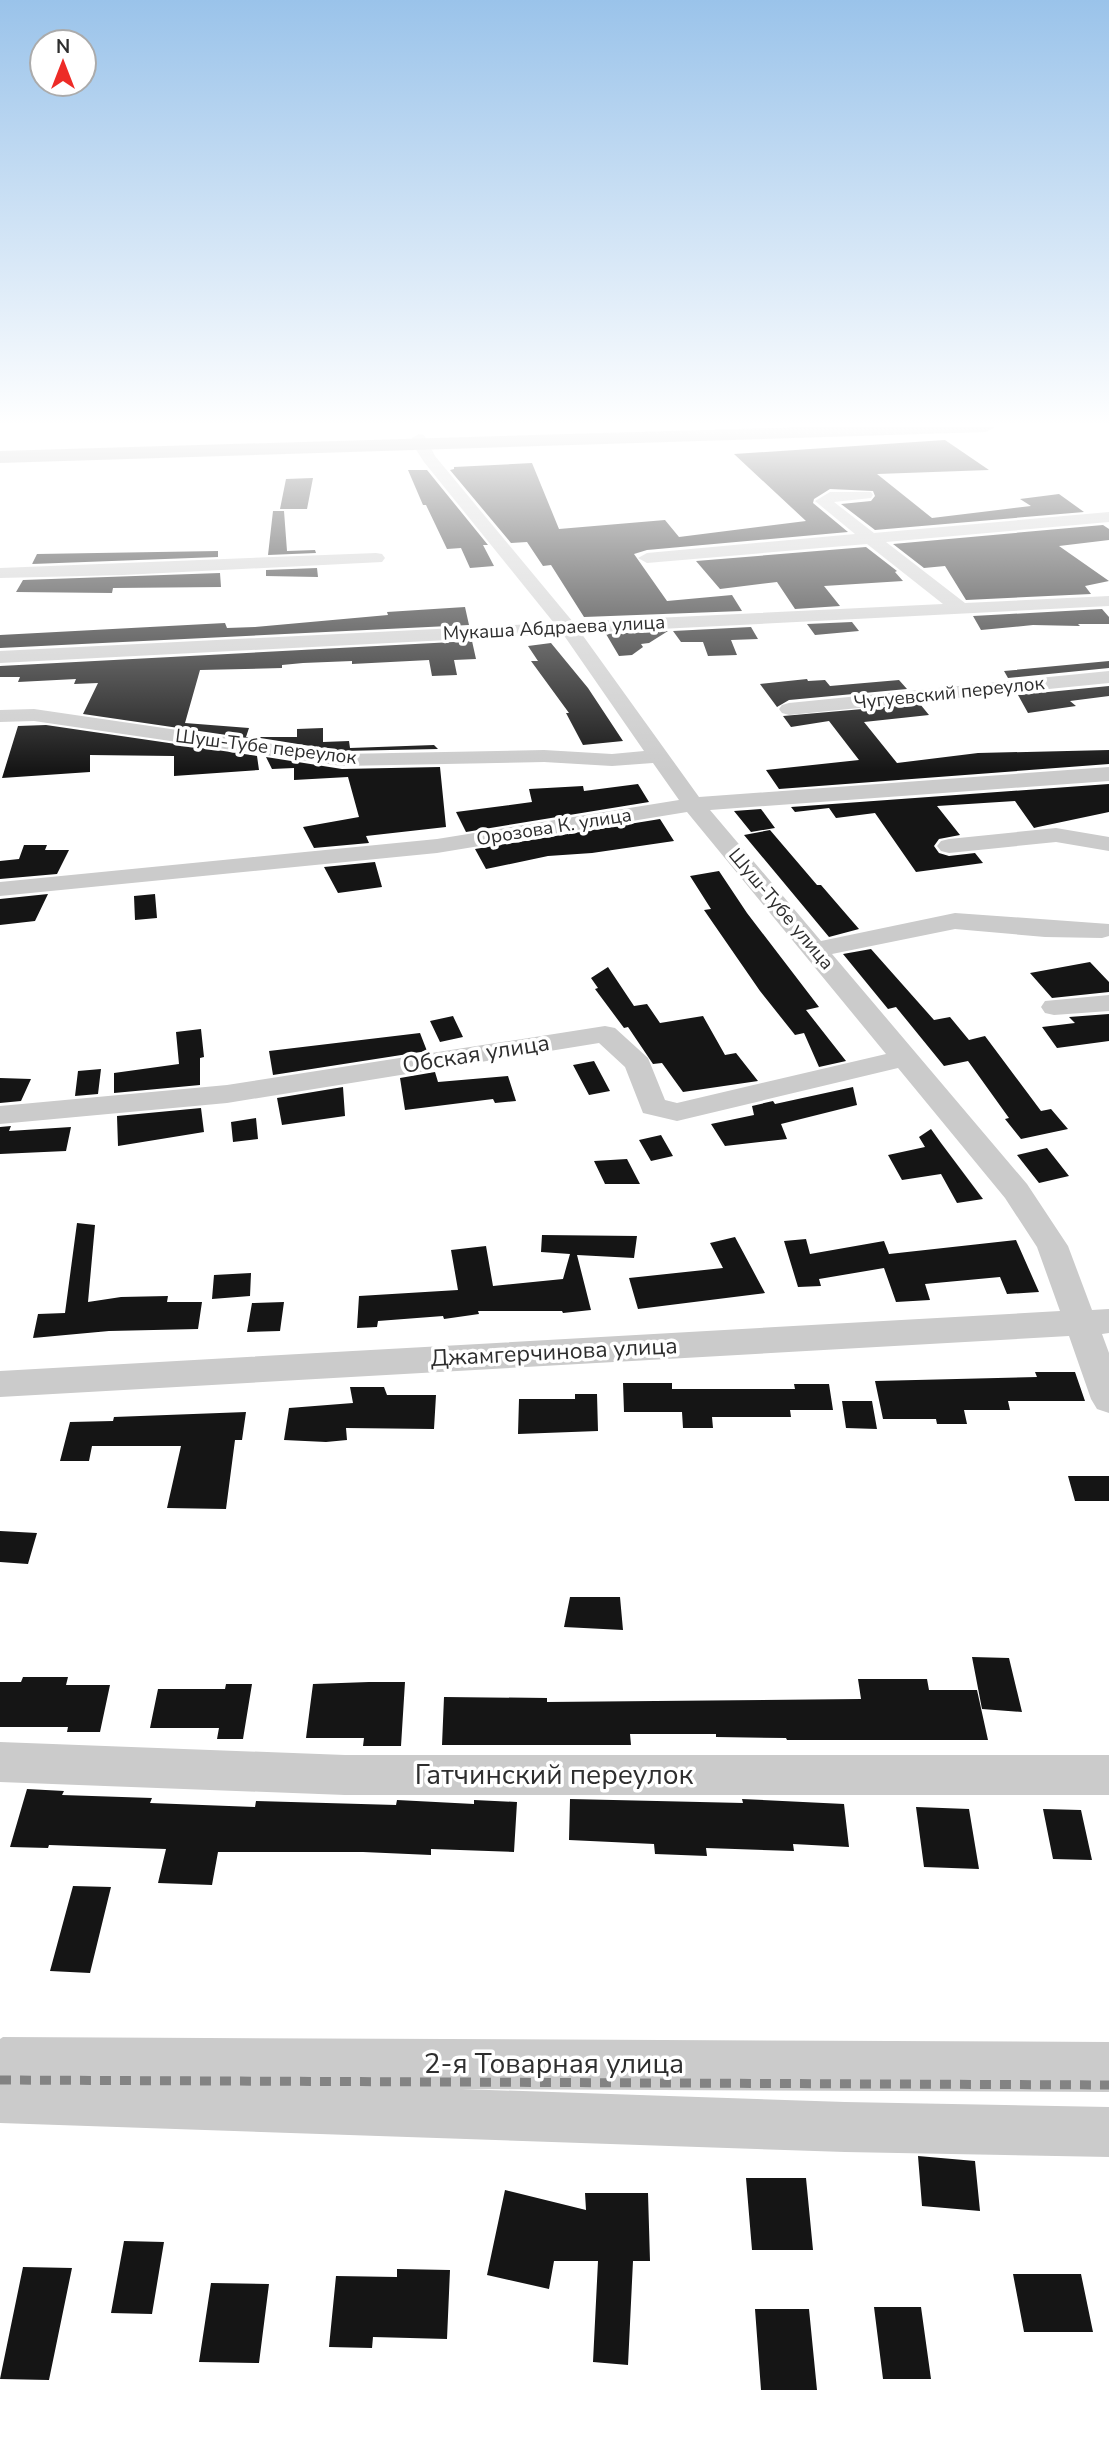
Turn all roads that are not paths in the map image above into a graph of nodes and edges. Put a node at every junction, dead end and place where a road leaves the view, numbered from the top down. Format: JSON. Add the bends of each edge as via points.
{"nodes":[{"id":1,"x":497,"y":542,"type":"edge"},
{"id":2,"x":852,"y":542,"type":"edge"},
{"id":3,"x":873,"y":542,"type":"edge"},
{"id":4,"x":376,"y":558,"type":"dead end"},
{"id":5,"x":647,"y":558,"type":"dead end"},
{"id":6,"x":0,"y":573,"type":"edge"},
{"id":7,"x":1109,"y":601,"type":"edge"},
{"id":8,"x":960,"y":608,"type":"junction"},
{"id":9,"x":567,"y":627,"type":"junction"},
{"id":10,"x":0,"y":657,"type":"edge"},
{"id":11,"x":1109,"y":677,"type":"edge"},
{"id":12,"x":789,"y":709,"type":"dead end"},
{"id":13,"x":0,"y":716,"type":"edge"},
{"id":14,"x":659,"y":757,"type":"junction"},
{"id":15,"x":1109,"y":774,"type":"edge"},
{"id":16,"x":693,"y":804,"type":"junction"},
{"id":17,"x":1109,"y":844,"type":"edge"},
{"id":18,"x":949,"y":846,"type":"dead end"},
{"id":19,"x":0,"y":889,"type":"edge"},
{"id":20,"x":1102,"y":930,"type":"dead end"},
{"id":21,"x":815,"y":950,"type":"junction"},
{"id":22,"x":1109,"y":1003,"type":"edge"},
{"id":23,"x":1054,"y":1007,"type":"dead end"},
{"id":24,"x":906,"y":1058,"type":"junction"},
{"id":25,"x":0,"y":1115,"type":"edge"},
{"id":26,"x":1096,"y":1321,"type":"edge"},
{"id":27,"x":0,"y":1384,"type":"edge"},
{"id":28,"x":1109,"y":1399,"type":"edge"},
{"id":29,"x":0,"y":1762,"type":"edge"},
{"id":30,"x":1109,"y":1775,"type":"edge"},
{"id":31,"x":0,"y":2065,"type":"edge"},
{"id":32,"x":1109,"y":2067,"type":"edge"},
{"id":33,"x":0,"y":2098,"type":"edge"},
{"id":34,"x":1109,"y":2132,"type":"edge"}],
"edges":[{"from":1,"to":9,"type":"street","name":"Шуш-Тубе улица"},
{"from":2,"to":5,"type":"street"},
{"from":3,"to":8,"type":"street"},
{"from":4,"to":6,"type":"street"},
{"from":7,"to":8,"type":"street","name":"Мукаша Абдраева улица"},
{"from":8,"to":9,"type":"street","name":"Мукаша Абдраева улица"},
{"from":9,"to":10,"type":"street","name":"Мукаша Абдраева улица"},
{"from":9,"to":14,"type":"street","name":"Шуш-Тубе улица"},
{"from":11,"to":12,"type":"street","name":"Чугуевский переулок"},
{"from":13,"to":14,"type":"street","name":"Шуш-Тубе переулок","via":[[34,715],[342,760]]},
{"from":14,"to":16,"type":"street","name":"Шуш-Тубе улица"},
{"from":15,"to":16,"type":"street","name":"Орозова К. улица"},
{"from":16,"to":19,"type":"street","name":"Орозова К. улица","via":[[437,846]]},
{"from":16,"to":21,"type":"street","name":"Шуш-Тубе улица"},
{"from":17,"to":18,"type":"street","via":[[1056,835]]},
{"from":20,"to":21,"type":"street","via":[[955,921]]},
{"from":21,"to":24,"type":"street","name":"Шуш-Тубе улица"},
{"from":22,"to":23,"type":"street"},
{"from":24,"to":25,"type":"street","name":"Обская улица","via":[[677,1112],[653,1106],[638,1064],[605,1034],[227,1094]]},
{"from":24,"to":26,"type":"street","name":"Шуш-Тубе улица","via":[[1016,1191]]},
{"from":26,"to":27,"type":"street","name":"Джамгерчинова улица"},
{"from":26,"to":28,"type":"street","name":"Шуш-Тубе улица"},
{"from":29,"to":30,"type":"street","name":"Гатчинский переулок","via":[[345,1775]]},
{"from":31,"to":32,"type":"street","name":"2-я Товарная улица"},
{"from":33,"to":34,"type":"street"}]}
